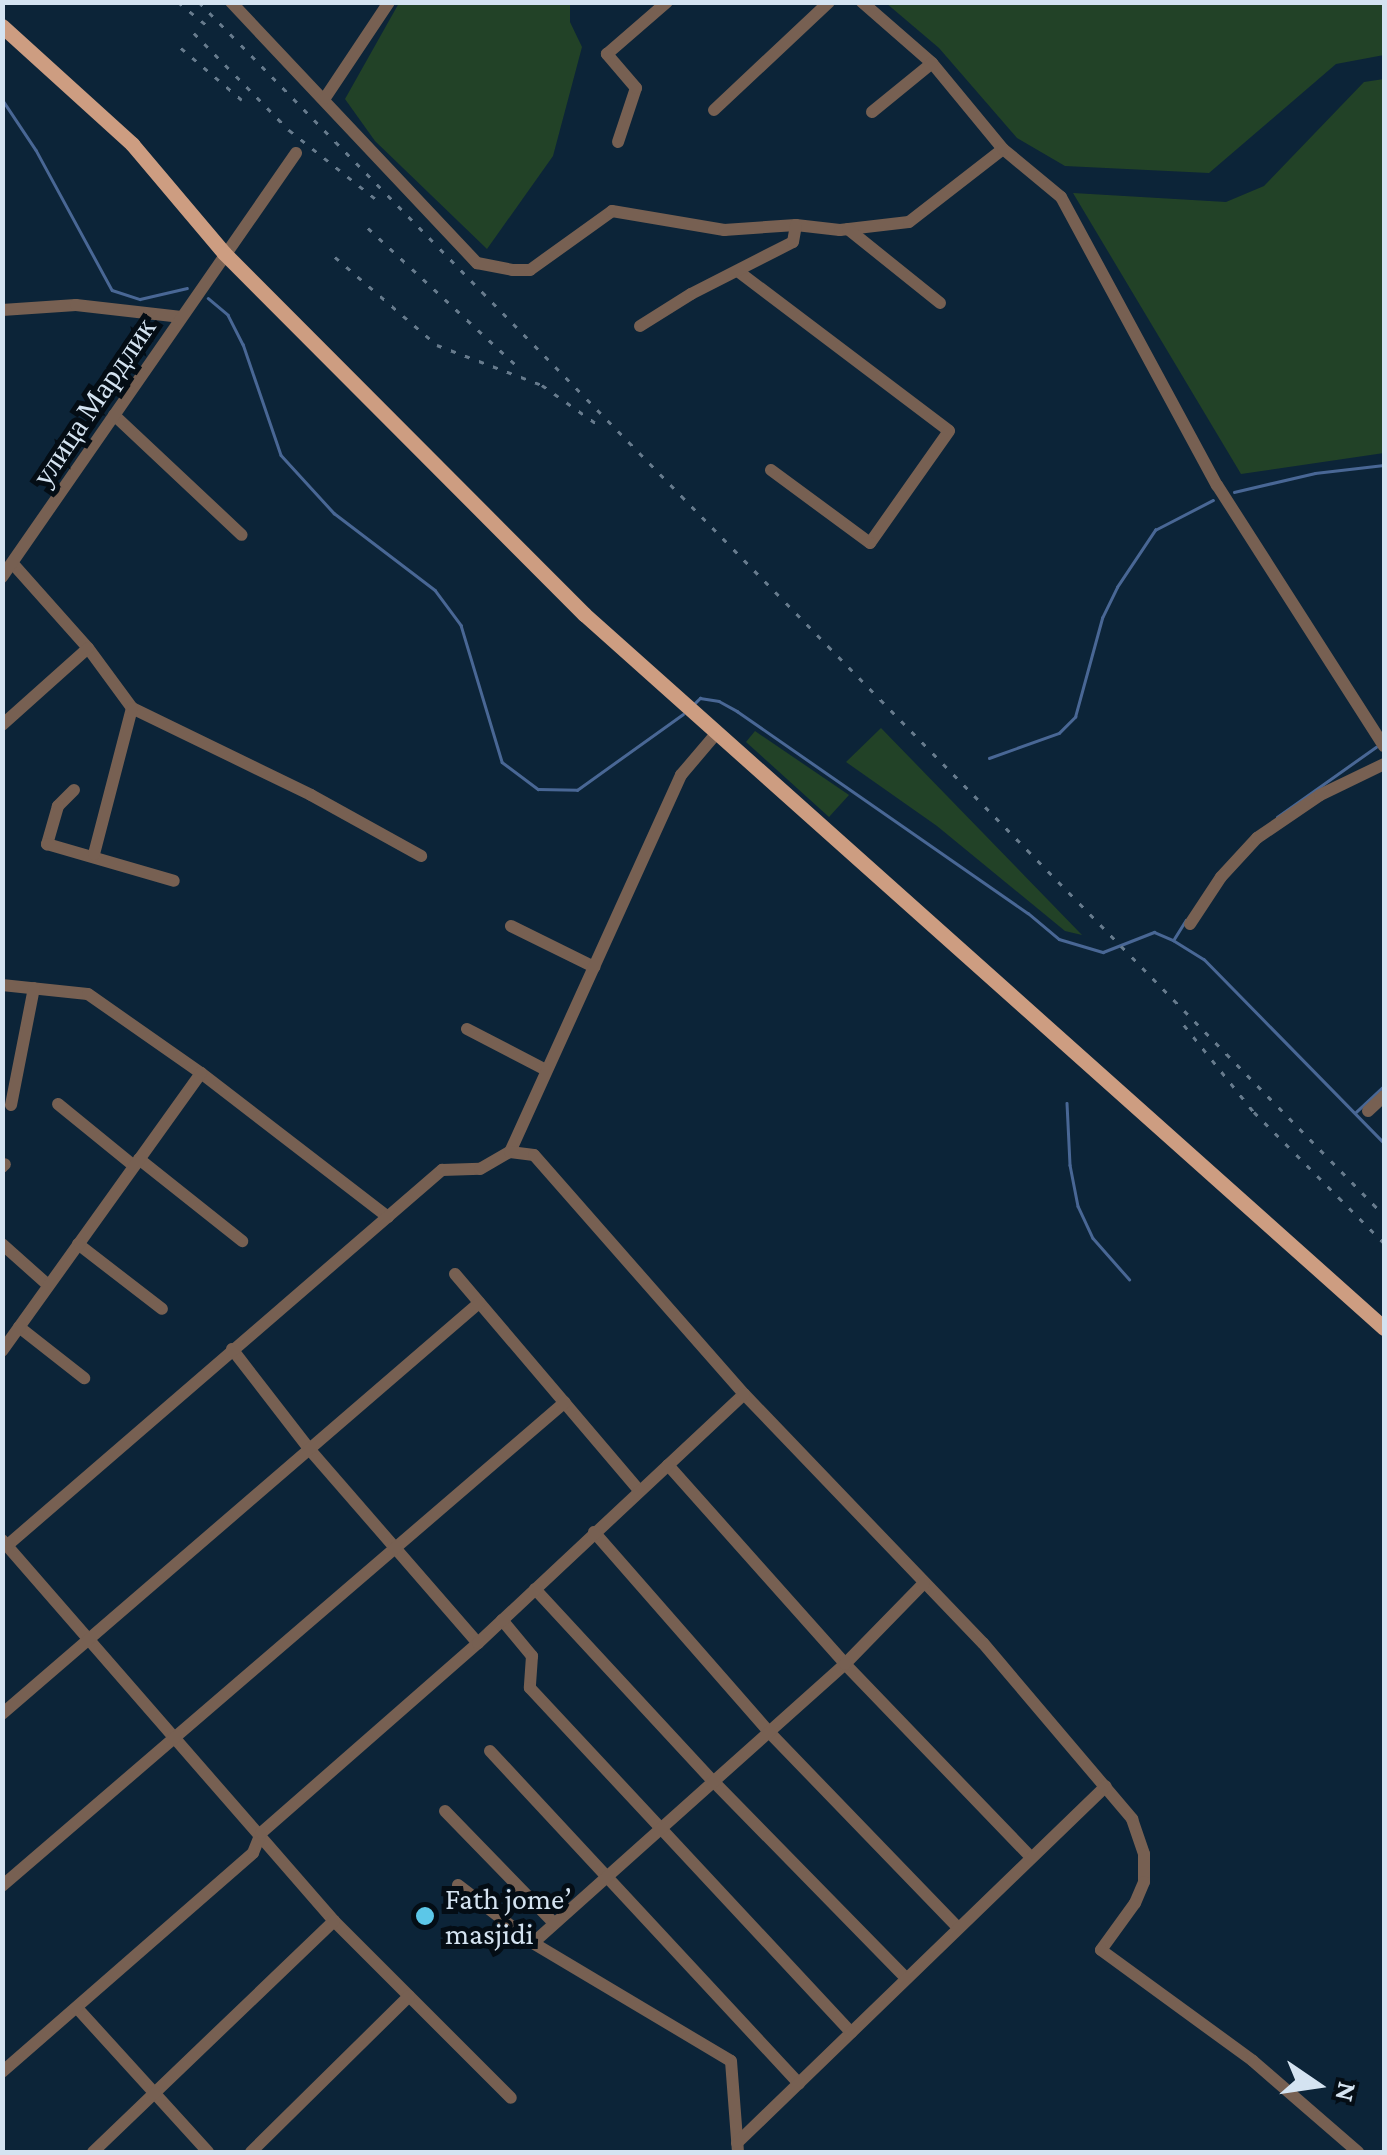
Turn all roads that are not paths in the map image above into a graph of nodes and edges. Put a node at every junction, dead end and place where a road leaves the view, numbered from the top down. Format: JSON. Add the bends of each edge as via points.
{"nodes":[{"id":1,"x":230,"y":2,"type":"edge"},
{"id":2,"x":389,"y":2,"type":"edge"},
{"id":3,"x":667,"y":2,"type":"edge"},
{"id":4,"x":829,"y":2,"type":"edge"},
{"id":5,"x":862,"y":2,"type":"edge"},
{"id":6,"x":2,"y":26,"type":"edge"},
{"id":7,"x":932,"y":63,"type":"junction"},
{"id":8,"x":326,"y":98,"type":"junction"},
{"id":9,"x":714,"y":110,"type":"dead end"},
{"id":10,"x":872,"y":112,"type":"dead end"},
{"id":11,"x":618,"y":142,"type":"dead end"},
{"id":12,"x":1003,"y":149,"type":"junction"},
{"id":13,"x":296,"y":153,"type":"dead end"},
{"id":14,"x":796,"y":225,"type":"junction"},
{"id":15,"x":848,"y":229,"type":"junction"},
{"id":16,"x":224,"y":253,"type":"junction"},
{"id":17,"x":739,"y":272,"type":"junction"},
{"id":18,"x":940,"y":303,"type":"dead end"},
{"id":19,"x":2,"y":310,"type":"edge"},
{"id":20,"x":181,"y":317,"type":"junction"},
{"id":21,"x":640,"y":326,"type":"dead end"},
{"id":22,"x":114,"y":416,"type":"junction"},
{"id":23,"x":772,"y":470,"type":"dead end"},
{"id":24,"x":242,"y":534,"type":"dead end"},
{"id":25,"x":14,"y":564,"type":"junction"},
{"id":26,"x":2,"y":577,"type":"edge"},
{"id":27,"x":88,"y":648,"type":"junction"},
{"id":28,"x":132,"y":708,"type":"junction"},
{"id":29,"x":2,"y":726,"type":"edge"},
{"id":30,"x":715,"y":735,"type":"junction"},
{"id":31,"x":1384,"y":746,"type":"edge"},
{"id":32,"x":1384,"y":764,"type":"edge"},
{"id":33,"x":74,"y":790,"type":"dead end"},
{"id":34,"x":94,"y":854,"type":"junction"},
{"id":35,"x":420,"y":856,"type":"dead end"},
{"id":36,"x":174,"y":881,"type":"dead end"},
{"id":37,"x":1190,"y":924,"type":"dead end"},
{"id":38,"x":512,"y":926,"type":"dead end"},
{"id":39,"x":594,"y":967,"type":"junction"},
{"id":40,"x":2,"y":985,"type":"edge"},
{"id":41,"x":34,"y":988,"type":"junction"},
{"id":42,"x":466,"y":1029,"type":"dead end"},
{"id":43,"x":546,"y":1070,"type":"junction"},
{"id":44,"x":201,"y":1073,"type":"junction"},
{"id":45,"x":1384,"y":1096,"type":"edge"},
{"id":46,"x":58,"y":1104,"type":"dead end"},
{"id":47,"x":10,"y":1105,"type":"dead end"},
{"id":48,"x":1368,"y":1111,"type":"dead end"},
{"id":49,"x":510,"y":1152,"type":"junction"},
{"id":50,"x":136,"y":1163,"type":"junction"},
{"id":51,"x":388,"y":1217,"type":"junction"},
{"id":52,"x":242,"y":1241,"type":"dead end"},
{"id":53,"x":2,"y":1244,"type":"edge"},
{"id":54,"x":78,"y":1244,"type":"junction"},
{"id":55,"x":455,"y":1274,"type":"dead end"},
{"id":56,"x":48,"y":1286,"type":"junction"},
{"id":57,"x":480,"y":1302,"type":"junction"},
{"id":58,"x":162,"y":1309,"type":"dead end"},
{"id":59,"x":19,"y":1328,"type":"junction"},
{"id":60,"x":1384,"y":1328,"type":"edge"},
{"id":61,"x":232,"y":1348,"type":"junction"},
{"id":62,"x":2,"y":1351,"type":"edge"},
{"id":63,"x":84,"y":1378,"type":"dead end"},
{"id":64,"x":744,"y":1394,"type":"junction"},
{"id":65,"x":565,"y":1402,"type":"junction"},
{"id":66,"x":310,"y":1450,"type":"junction"},
{"id":67,"x":668,"y":1465,"type":"junction"},
{"id":68,"x":640,"y":1491,"type":"junction"},
{"id":69,"x":594,"y":1532,"type":"junction"},
{"id":70,"x":6,"y":1541,"type":"edge"},
{"id":71,"x":398,"y":1549,"type":"junction"},
{"id":72,"x":924,"y":1583,"type":"junction"},
{"id":73,"x":535,"y":1589,"type":"junction"},
{"id":74,"x":502,"y":1620,"type":"junction"},
{"id":75,"x":92,"y":1639,"type":"junction"},
{"id":76,"x":478,"y":1643,"type":"junction"},
{"id":77,"x":844,"y":1664,"type":"junction"},
{"id":78,"x":2,"y":1714,"type":"edge"},
{"id":79,"x":769,"y":1732,"type":"junction"},
{"id":80,"x":177,"y":1736,"type":"junction"},
{"id":81,"x":490,"y":1752,"type":"dead end"},
{"id":82,"x":714,"y":1782,"type":"junction"},
{"id":83,"x":1106,"y":1786,"type":"junction"},
{"id":84,"x":445,"y":1811,"type":"dead end"},
{"id":85,"x":662,"y":1828,"type":"junction"},
{"id":86,"x":261,"y":1833,"type":"junction"},
{"id":87,"x":1032,"y":1857,"type":"junction"},
{"id":88,"x":607,"y":1878,"type":"junction"},
{"id":89,"x":458,"y":1885,"type":"dead end"},
{"id":90,"x":2,"y":1886,"type":"edge"},
{"id":91,"x":334,"y":1921,"type":"junction"},
{"id":92,"x":554,"y":1922,"type":"junction"},
{"id":93,"x":958,"y":1928,"type":"junction"},
{"id":94,"x":533,"y":1942,"type":"junction"},
{"id":95,"x":906,"y":1978,"type":"junction"},
{"id":96,"x":409,"y":1996,"type":"junction"},
{"id":97,"x":78,"y":2009,"type":"junction"},
{"id":98,"x":851,"y":2032,"type":"junction"},
{"id":99,"x":2,"y":2072,"type":"edge"},
{"id":100,"x":798,"y":2083,"type":"junction"},
{"id":101,"x":154,"y":2094,"type":"junction"},
{"id":102,"x":510,"y":2098,"type":"dead end"},
{"id":103,"x":737,"y":2148,"type":"edge"},
{"id":104,"x":93,"y":2152,"type":"edge"},
{"id":105,"x":208,"y":2152,"type":"edge"},
{"id":106,"x":251,"y":2152,"type":"edge"},
{"id":107,"x":1358,"y":2152,"type":"edge"}],
"edges":[{"from":1,"to":8,"type":"street"},
{"from":2,"to":8,"type":"street"},
{"from":3,"to":11,"type":"street","via":[[607,54],[636,88]]},
{"from":4,"to":9,"type":"street"},
{"from":5,"to":7,"type":"street"},
{"from":6,"to":16,"type":"main road","via":[[132,144]]},
{"from":7,"to":10,"type":"street"},
{"from":7,"to":12,"type":"street"},
{"from":8,"to":14,"type":"street","via":[[477,263],[530,270],[612,211],[724,230]]},
{"from":12,"to":15,"type":"street","via":[[909,222]]},
{"from":12,"to":31,"type":"street","via":[[1061,197],[1216,484]]},
{"from":13,"to":16,"type":"street","name":"улица Мардлик"},
{"from":14,"to":15,"type":"street"},
{"from":14,"to":17,"type":"street","via":[[793,242]]},
{"from":15,"to":18,"type":"street"},
{"from":16,"to":20,"type":"street","name":"улица Мардлик"},
{"from":16,"to":30,"type":"main road","via":[[520,553]]},
{"from":17,"to":21,"type":"street"},
{"from":17,"to":23,"type":"street","via":[[950,431],[870,543]]},
{"from":19,"to":20,"type":"street","via":[[76,305]]},
{"from":20,"to":22,"type":"street","name":"улица Мардлик"},
{"from":22,"to":24,"type":"street"},
{"from":22,"to":25,"type":"street","name":"улица Мардлик"},
{"from":25,"to":26,"type":"street","name":"улица Мардлик"},
{"from":25,"to":27,"type":"street"},
{"from":27,"to":28,"type":"street"},
{"from":27,"to":29,"type":"street"},
{"from":28,"to":34,"type":"street"},
{"from":28,"to":35,"type":"street"},
{"from":30,"to":39,"type":"street","via":[[681,775]]},
{"from":30,"to":60,"type":"main road"},
{"from":32,"to":37,"type":"street","via":[[1257,838],[1221,876]]},
{"from":33,"to":34,"type":"street","via":[[58,806],[47,844]]},
{"from":34,"to":36,"type":"street"},
{"from":38,"to":39,"type":"street"},
{"from":39,"to":43,"type":"street"},
{"from":40,"to":41,"type":"street"},
{"from":41,"to":44,"type":"street","via":[[88,994]]},
{"from":41,"to":47,"type":"street"},
{"from":42,"to":43,"type":"street"},
{"from":43,"to":49,"type":"street"},
{"from":44,"to":50,"type":"street"},
{"from":44,"to":51,"type":"street"},
{"from":45,"to":48,"type":"street"},
{"from":46,"to":50,"type":"street"},
{"from":49,"to":51,"type":"street","via":[[480,1169],[442,1170]]},
{"from":49,"to":64,"type":"street","via":[[534,1155]]},
{"from":50,"to":52,"type":"street"},
{"from":50,"to":54,"type":"street"},
{"from":51,"to":61,"type":"street"},
{"from":53,"to":56,"type":"street"},
{"from":54,"to":56,"type":"street"},
{"from":54,"to":58,"type":"street"},
{"from":55,"to":57,"type":"street"},
{"from":56,"to":59,"type":"street"},
{"from":57,"to":65,"type":"street"},
{"from":57,"to":66,"type":"street"},
{"from":59,"to":62,"type":"street"},
{"from":59,"to":63,"type":"street"},
{"from":61,"to":66,"type":"street"},
{"from":61,"to":70,"type":"street"},
{"from":64,"to":67,"type":"street"},
{"from":64,"to":72,"type":"street"},
{"from":65,"to":68,"type":"street"},
{"from":65,"to":71,"type":"street"},
{"from":66,"to":71,"type":"street"},
{"from":66,"to":75,"type":"street"},
{"from":67,"to":68,"type":"street"},
{"from":67,"to":77,"type":"street"},
{"from":68,"to":69,"type":"street"},
{"from":69,"to":73,"type":"street"},
{"from":69,"to":79,"type":"street"},
{"from":70,"to":75,"type":"street"},
{"from":71,"to":76,"type":"street"},
{"from":71,"to":80,"type":"street"},
{"from":72,"to":77,"type":"street"},
{"from":72,"to":83,"type":"street"},
{"from":73,"to":74,"type":"street"},
{"from":73,"to":82,"type":"street"},
{"from":74,"to":76,"type":"street"},
{"from":74,"to":85,"type":"street","via":[[532,1656],[530,1688]]},
{"from":75,"to":78,"type":"street"},
{"from":75,"to":80,"type":"street"},
{"from":76,"to":86,"type":"street"},
{"from":77,"to":79,"type":"street"},
{"from":77,"to":87,"type":"street"},
{"from":79,"to":82,"type":"street"},
{"from":79,"to":93,"type":"street"},
{"from":80,"to":86,"type":"street"},
{"from":80,"to":90,"type":"street"},
{"from":81,"to":88,"type":"street"},
{"from":82,"to":85,"type":"street"},
{"from":82,"to":95,"type":"street"},
{"from":83,"to":87,"type":"street"},
{"from":83,"to":107,"type":"street","via":[[1132,1819],[1144,1854],[1144,1882],[1101,1950],[1222,2038]]},
{"from":84,"to":92,"type":"street"},
{"from":85,"to":88,"type":"street"},
{"from":85,"to":98,"type":"street"},
{"from":86,"to":91,"type":"street"},
{"from":86,"to":97,"type":"street","via":[[253,1853]]},
{"from":87,"to":93,"type":"street"},
{"from":88,"to":92,"type":"street"},
{"from":88,"to":100,"type":"street"},
{"from":89,"to":94,"type":"street"},
{"from":91,"to":96,"type":"street"},
{"from":91,"to":101,"type":"street"},
{"from":92,"to":94,"type":"street"},
{"from":93,"to":95,"type":"street"},
{"from":94,"to":103,"type":"street","via":[[731,2061]]},
{"from":95,"to":98,"type":"street"},
{"from":96,"to":102,"type":"street"},
{"from":96,"to":106,"type":"street"},
{"from":97,"to":99,"type":"street"},
{"from":97,"to":101,"type":"street"},
{"from":98,"to":100,"type":"street"},
{"from":100,"to":103,"type":"street"},
{"from":101,"to":104,"type":"street"},
{"from":101,"to":105,"type":"street"}]}
